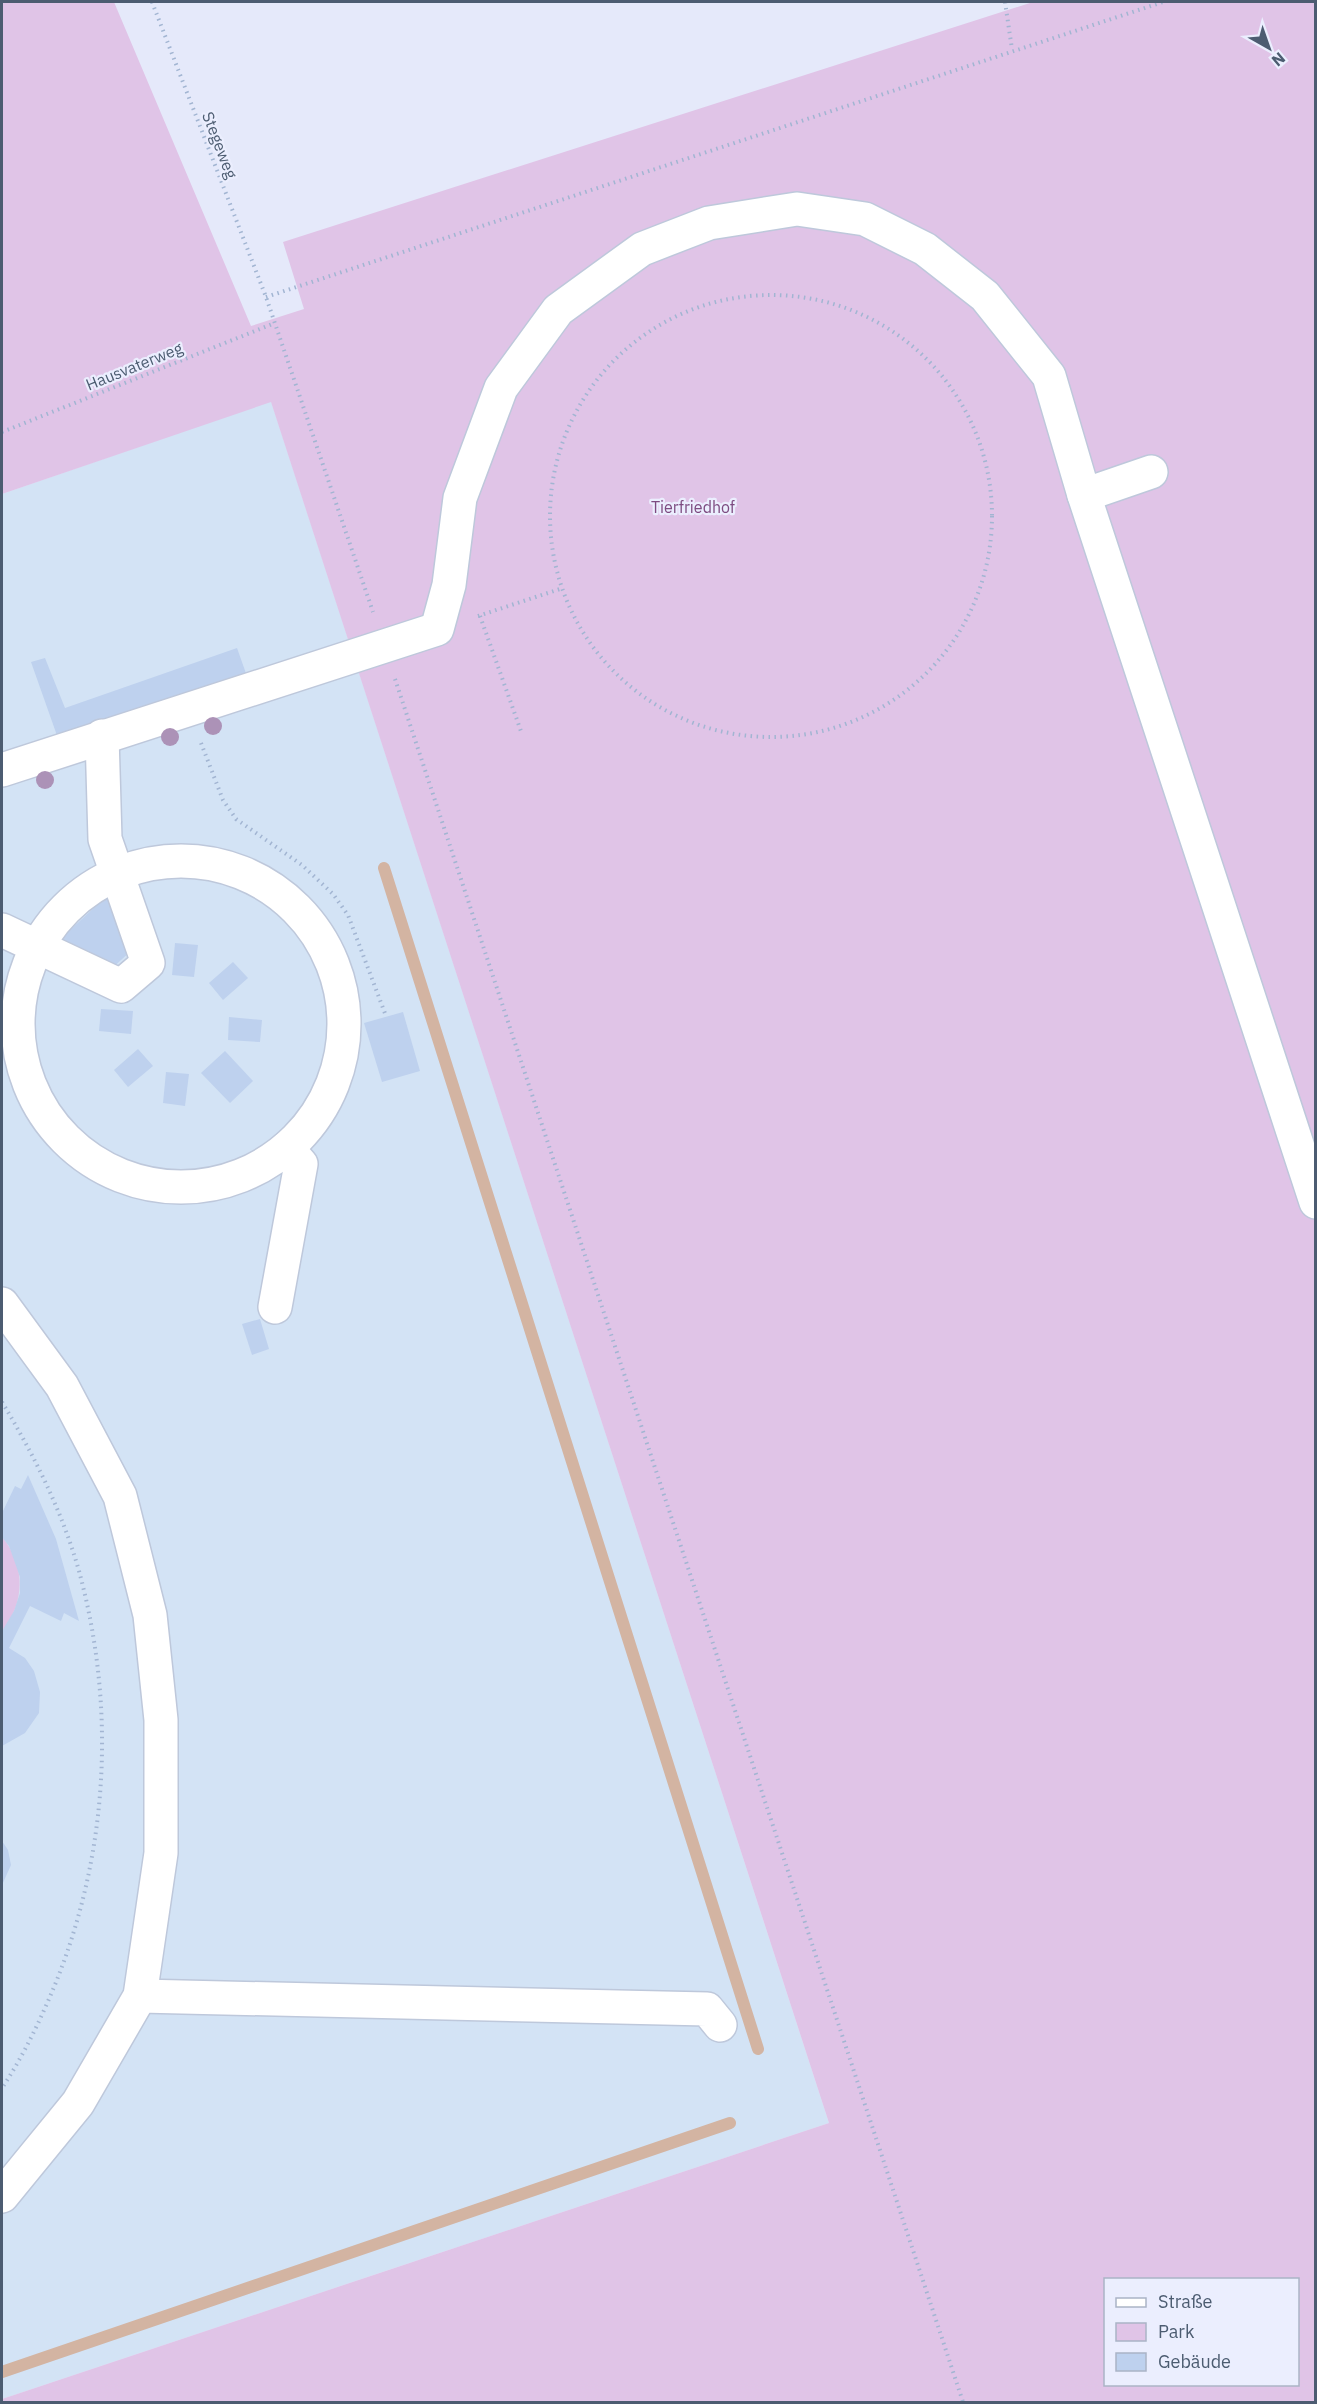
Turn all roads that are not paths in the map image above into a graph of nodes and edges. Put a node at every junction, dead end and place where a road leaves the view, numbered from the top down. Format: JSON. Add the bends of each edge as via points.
{"nodes":[{"id":1,"x":1151,"y":472,"type":"dead end"},
{"id":2,"x":1084,"y":495,"type":"junction"},
{"id":3,"x":102,"y":736,"type":"junction"},
{"id":4,"x":2,"y":770,"type":"edge"},
{"id":5,"x":117,"y":874,"type":"junction"},
{"id":6,"x":2,"y":930,"type":"edge"},
{"id":7,"x":38,"y":947,"type":"junction"},
{"id":8,"x":287,"y":1148,"type":"junction"},
{"id":9,"x":1316,"y":1202,"type":"edge"},
{"id":10,"x":2,"y":1304,"type":"edge"},
{"id":11,"x":275,"y":1307,"type":"dead end"},
{"id":12,"x":140,"y":1996,"type":"junction"},
{"id":13,"x":720,"y":2025,"type":"dead end"},
{"id":14,"x":2,"y":2196,"type":"edge"}],
"edges":[{"from":1,"to":2,"type":"lane"},
{"from":2,"to":3,"type":"lane","via":[[1049,376],[985,296],[925,249],[865,219],[797,209],[709,223],[642,249],[558,310],[501,388],[460,498],[449,585],[437,629]]},
{"from":2,"to":9,"type":"lane"},
{"from":3,"to":4,"type":"lane"},
{"from":3,"to":5,"type":"lane","via":[[105,839]]},
{"from":5,"to":7,"type":"lane","via":[[72,909]]},
{"from":5,"to":7,"type":"lane","via":[[148,963],[121,986]]},
{"from":5,"to":8,"type":"lane","via":[[184,855],[248,870],[301,907],[335,962],[346,1027],[332,1090]]},
{"from":6,"to":7,"type":"lane"},
{"from":7,"to":8,"type":"lane","via":[[13,1017],[24,1082],[59,1137],[112,1175],[175,1189],[239,1178]]},
{"from":8,"to":11,"type":"lane","via":[[301,1164]]},
{"from":10,"to":12,"type":"lane","via":[[62,1386],[120,1496],[150,1615],[161,1720],[161,1854]]},
{"from":12,"to":13,"type":"lane","via":[[708,2009]]},
{"from":12,"to":14,"type":"lane","via":[[78,2103]]}]}
